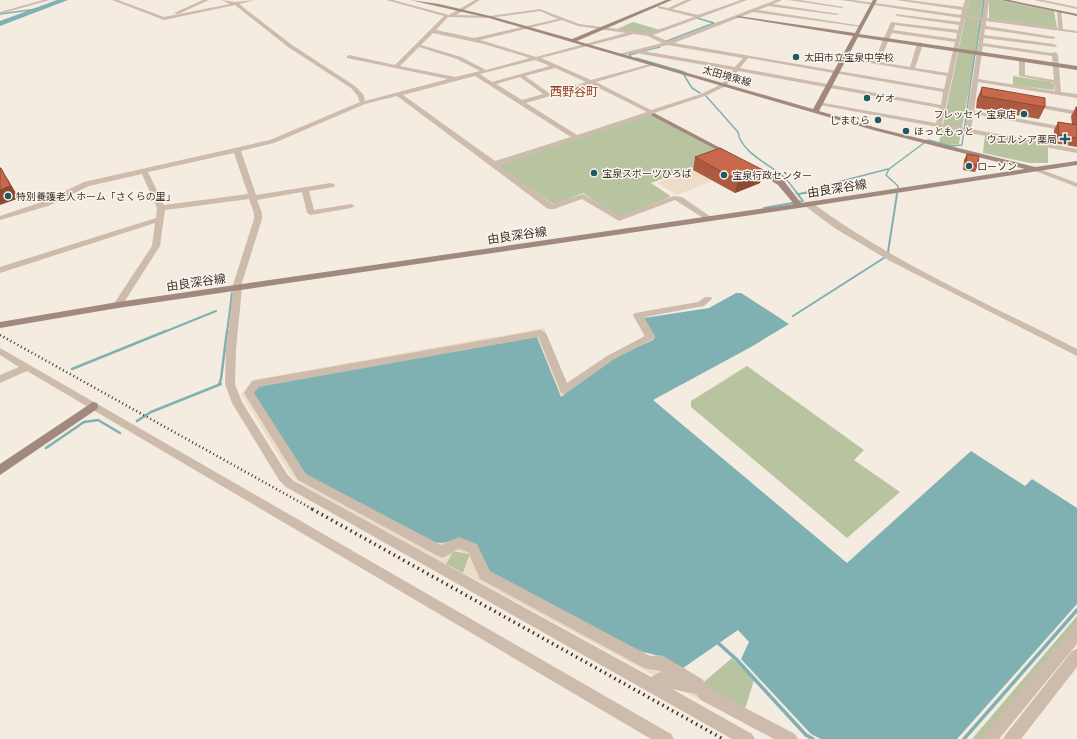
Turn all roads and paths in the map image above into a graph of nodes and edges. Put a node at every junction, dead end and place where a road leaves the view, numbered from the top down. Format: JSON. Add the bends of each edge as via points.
{"nodes":[{"id":1,"x":48,"y":0,"type":"edge"},
{"id":2,"x":114,"y":0,"type":"edge"},
{"id":3,"x":207,"y":0,"type":"edge"},
{"id":4,"x":223,"y":0,"type":"edge"},
{"id":5,"x":253,"y":0,"type":"edge"},
{"id":6,"x":388,"y":0,"type":"edge"},
{"id":7,"x":412,"y":0,"type":"edge"},
{"id":8,"x":478,"y":0,"type":"edge"},
{"id":9,"x":670,"y":0,"type":"edge"},
{"id":10,"x":677,"y":0,"type":"edge"},
{"id":11,"x":690,"y":0,"type":"edge"},
{"id":12,"x":745,"y":0,"type":"edge"},
{"id":13,"x":764,"y":0,"type":"edge"},
{"id":14,"x":790,"y":0,"type":"edge"},
{"id":15,"x":844,"y":0,"type":"edge"},
{"id":16,"x":898,"y":0,"type":"edge"},
{"id":17,"x":987,"y":0,"type":"edge"},
{"id":18,"x":1002,"y":0,"type":"edge"},
{"id":19,"x":1036,"y":0,"type":"edge"},
{"id":20,"x":1066,"y":0,"type":"edge"},
{"id":21,"x":778,"y":1,"type":"edge"},
{"id":22,"x":967,"y":1,"type":"edge"},
{"id":23,"x":874,"y":2,"type":"edge"},
{"id":24,"x":959,"y":2,"type":"dead end"},
{"id":25,"x":236,"y":4,"type":"junction"},
{"id":26,"x":768,"y":5,"type":"junction"},
{"id":27,"x":1060,"y":5,"type":"junction"},
{"id":28,"x":660,"y":7,"type":"junction"},
{"id":29,"x":842,"y":7,"type":"junction"},
{"id":30,"x":900,"y":8,"type":"junction"},
{"id":31,"x":1077,"y":8,"type":"edge"},
{"id":32,"x":668,"y":9,"type":"junction"},
{"id":33,"x":965,"y":9,"type":"junction"},
{"id":34,"x":460,"y":10,"type":"junction"},
{"id":35,"x":753,"y":10,"type":"junction"},
{"id":36,"x":1059,"y":11,"type":"junction"},
{"id":37,"x":0,"y":13,"type":"edge"},
{"id":38,"x":837,"y":14,"type":"junction"},
{"id":39,"x":897,"y":15,"type":"junction"},
{"id":40,"x":1077,"y":15,"type":"edge"},
{"id":41,"x":448,"y":16,"type":"junction"},
{"id":42,"x":963,"y":16,"type":"junction"},
{"id":43,"x":490,"y":17,"type":"junction"},
{"id":44,"x":698,"y":17,"type":"junction"},
{"id":45,"x":738,"y":17,"type":"junction"},
{"id":46,"x":164,"y":19,"type":"junction"},
{"id":47,"x":562,"y":19,"type":"junction"},
{"id":48,"x":706,"y":19,"type":"dead end"},
{"id":49,"x":985,"y":20,"type":"junction"},
{"id":50,"x":713,"y":21,"type":"dead end"},
{"id":51,"x":832,"y":22,"type":"junction"},
{"id":52,"x":721,"y":23,"type":"junction"},
{"id":53,"x":893,"y":23,"type":"junction"},
{"id":54,"x":961,"y":24,"type":"junction"},
{"id":55,"x":861,"y":26,"type":"junction"},
{"id":56,"x":526,"y":27,"type":"junction"},
{"id":57,"x":984,"y":27,"type":"junction"},
{"id":58,"x":601,"y":28,"type":"junction"},
{"id":59,"x":1052,"y":29,"type":"junction"},
{"id":60,"x":1060,"y":30,"type":"junction"},
{"id":61,"x":432,"y":31,"type":"junction"},
{"id":62,"x":890,"y":31,"type":"junction"},
{"id":63,"x":960,"y":32,"type":"junction"},
{"id":64,"x":1077,"y":32,"type":"edge"},
{"id":65,"x":633,"y":33,"type":"junction"},
{"id":66,"x":649,"y":35,"type":"junction"},
{"id":67,"x":856,"y":35,"type":"junction"},
{"id":68,"x":983,"y":36,"type":"junction"},
{"id":69,"x":1053,"y":37,"type":"junction"},
{"id":70,"x":886,"y":39,"type":"junction"},
{"id":71,"x":474,"y":40,"type":"junction"},
{"id":72,"x":572,"y":41,"type":"junction"},
{"id":73,"x":958,"y":41,"type":"junction"},
{"id":74,"x":667,"y":43,"type":"junction"},
{"id":75,"x":920,"y":44,"type":"junction"},
{"id":76,"x":981,"y":44,"type":"junction"},
{"id":77,"x":417,"y":45,"type":"junction"},
{"id":78,"x":587,"y":45,"type":"junction"},
{"id":79,"x":1054,"y":46,"type":"junction"},
{"id":80,"x":955,"y":50,"type":"junction"},
{"id":81,"x":636,"y":51,"type":"junction"},
{"id":82,"x":980,"y":54,"type":"junction"},
{"id":83,"x":1054,"y":55,"type":"junction"},
{"id":84,"x":622,"y":56,"type":"junction"},
{"id":85,"x":349,"y":57,"type":"dead end"},
{"id":86,"x":746,"y":57,"type":"junction"},
{"id":87,"x":537,"y":58,"type":"junction"},
{"id":88,"x":844,"y":58,"type":"junction"},
{"id":89,"x":1022,"y":60,"type":"junction"},
{"id":90,"x":876,"y":63,"type":"junction"},
{"id":91,"x":652,"y":64,"type":"junction"},
{"id":92,"x":1055,"y":65,"type":"junction"},
{"id":93,"x":397,"y":66,"type":"junction"},
{"id":94,"x":555,"y":66,"type":"junction"},
{"id":95,"x":1077,"y":68,"type":"edge"},
{"id":96,"x":912,"y":69,"type":"junction"},
{"id":97,"x":736,"y":70,"type":"junction"},
{"id":98,"x":486,"y":72,"type":"junction"},
{"id":99,"x":837,"y":72,"type":"junction"},
{"id":100,"x":476,"y":74,"type":"junction"},
{"id":101,"x":522,"y":76,"type":"junction"},
{"id":102,"x":950,"y":76,"type":"junction"},
{"id":103,"x":457,"y":79,"type":"junction"},
{"id":104,"x":976,"y":80,"type":"junction"},
{"id":105,"x":593,"y":82,"type":"junction"},
{"id":106,"x":1057,"y":82,"type":"junction"},
{"id":107,"x":490,"y":84,"type":"junction"},
{"id":108,"x":724,"y":85,"type":"junction"},
{"id":109,"x":829,"y":87,"type":"junction"},
{"id":110,"x":948,"y":91,"type":"junction"},
{"id":111,"x":1058,"y":93,"type":"junction"},
{"id":112,"x":398,"y":94,"type":"junction"},
{"id":113,"x":548,"y":94,"type":"junction"},
{"id":114,"x":973,"y":95,"type":"junction"},
{"id":115,"x":1077,"y":96,"type":"edge"},
{"id":116,"x":981,"y":97,"type":"edge"},
{"id":117,"x":363,"y":103,"type":"junction"},
{"id":118,"x":520,"y":103,"type":"junction"},
{"id":119,"x":820,"y":103,"type":"junction"},
{"id":120,"x":1027,"y":104,"type":"edge"},
{"id":121,"x":944,"y":107,"type":"junction"},
{"id":122,"x":815,"y":112,"type":"junction"},
{"id":123,"x":971,"y":112,"type":"junction"},
{"id":124,"x":1077,"y":113,"type":"edge"},
{"id":125,"x":652,"y":114,"type":"junction"},
{"id":126,"x":940,"y":125,"type":"junction"},
{"id":127,"x":968,"y":131,"type":"junction"},
{"id":128,"x":1077,"y":131,"type":"edge"},
{"id":129,"x":576,"y":137,"type":"junction"},
{"id":130,"x":237,"y":150,"type":"junction"},
{"id":131,"x":1077,"y":151,"type":"edge"},
{"id":132,"x":738,"y":159,"type":"edge"},
{"id":133,"x":745,"y":163,"type":"edge"},
{"id":134,"x":494,"y":164,"type":"junction"},
{"id":135,"x":1077,"y":164,"type":"edge"},
{"id":136,"x":1037,"y":170,"type":"junction"},
{"id":137,"x":144,"y":171,"type":"junction"},
{"id":138,"x":331,"y":185,"type":"dead end"},
{"id":139,"x":1077,"y":185,"type":"edge"},
{"id":140,"x":305,"y":190,"type":"junction"},
{"id":141,"x":252,"y":197,"type":"junction"},
{"id":142,"x":808,"y":204,"type":"junction"},
{"id":143,"x":351,"y":206,"type":"dead end"},
{"id":144,"x":800,"y":206,"type":"junction"},
{"id":145,"x":161,"y":208,"type":"junction"},
{"id":146,"x":0,"y":218,"type":"edge"},
{"id":147,"x":160,"y":219,"type":"junction"},
{"id":148,"x":708,"y":219,"type":"junction"},
{"id":149,"x":0,"y":270,"type":"edge"},
{"id":150,"x":237,"y":288,"type":"junction"},
{"id":151,"x":708,"y":299,"type":"dead end"},
{"id":152,"x":118,"y":305,"type":"junction"},
{"id":153,"x":0,"y":324,"type":"edge"},
{"id":154,"x":0,"y":351,"type":"edge"},
{"id":155,"x":1077,"y":353,"type":"edge"},
{"id":156,"x":28,"y":367,"type":"junction"},
{"id":157,"x":0,"y":379,"type":"edge"},
{"id":158,"x":93,"y":406,"type":"junction"},
{"id":159,"x":0,"y":470,"type":"edge"},
{"id":160,"x":1077,"y":633,"type":"edge"},
{"id":161,"x":1077,"y":656,"type":"edge"},
{"id":162,"x":652,"y":686,"type":"junction"},
{"id":163,"x":700,"y":688,"type":"junction"},
{"id":164,"x":666,"y":739,"type":"edge"},
{"id":165,"x":747,"y":739,"type":"edge"},
{"id":166,"x":790,"y":739,"type":"edge"},
{"id":167,"x":989,"y":739,"type":"edge"},
{"id":168,"x":1011,"y":739,"type":"edge"}],
"edges":[{"from":1,"to":37,"type":"street"},
{"from":2,"to":46,"type":"street"},
{"from":3,"to":46,"type":"street"},
{"from":4,"to":25,"type":"street"},
{"from":5,"to":25,"type":"street"},
{"from":6,"to":41,"type":"street"},
{"from":7,"to":34,"type":"main road","name":"太田境東線"},
{"from":8,"to":34,"type":"street"},
{"from":9,"to":58,"type":"main road"},
{"from":10,"to":28,"type":"main road"},
{"from":11,"to":32,"type":"street"},
{"from":12,"to":44,"type":"street"},
{"from":13,"to":21,"type":"street"},
{"from":14,"to":29,"type":"street"},
{"from":15,"to":23,"type":"street"},
{"from":15,"to":29,"type":"street"},
{"from":16,"to":33,"type":"street"},
{"from":17,"to":49,"type":"street"},
{"from":18,"to":36,"type":"main road"},
{"from":19,"to":27,"type":"street"},
{"from":20,"to":27,"type":"street"},
{"from":21,"to":26,"type":"street"},
{"from":22,"to":24,"type":"street"},
{"from":22,"to":33,"type":"street"},
{"from":23,"to":30,"type":"street"},
{"from":23,"to":55,"type":"main road"},
{"from":25,"to":46,"type":"street"},
{"from":25,"to":117,"type":"street","via":[[290,46],[353,87],[360,94]]},
{"from":26,"to":35,"type":"street"},
{"from":26,"to":38,"type":"street"},
{"from":27,"to":31,"type":"street"},
{"from":28,"to":32,"type":"street"},
{"from":28,"to":58,"type":"main road"},
{"from":29,"to":38,"type":"street"},
{"from":30,"to":39,"type":"street"},
{"from":30,"to":42,"type":"street"},
{"from":32,"to":44,"type":"street"},
{"from":33,"to":42,"type":"street"},
{"from":34,"to":41,"type":"street"},
{"from":34,"to":43,"type":"main road","name":"太田境東線"},
{"from":35,"to":45,"type":"street"},
{"from":35,"to":51,"type":"street"},
{"from":36,"to":40,"type":"main road"},
{"from":36,"to":60,"type":"street"},
{"from":38,"to":51,"type":"street"},
{"from":39,"to":53,"type":"street"},
{"from":39,"to":54,"type":"street"},
{"from":41,"to":43,"type":"street"},
{"from":41,"to":61,"type":"street"},
{"from":42,"to":49,"type":"street"},
{"from":42,"to":54,"type":"street"},
{"from":43,"to":47,"type":"street","via":[[540,10]]},
{"from":43,"to":56,"type":"main road","name":"太田境東線"},
{"from":44,"to":48,"type":"street"},
{"from":44,"to":66,"type":"street"},
{"from":45,"to":52,"type":"street"},
{"from":45,"to":67,"type":"main road"},
{"from":47,"to":56,"type":"street"},
{"from":47,"to":58,"type":"street","via":[[578,25]]},
{"from":49,"to":57,"type":"street"},
{"from":49,"to":59,"type":"street"},
{"from":50,"to":52,"type":"street"},
{"from":51,"to":55,"type":"street"},
{"from":52,"to":74,"type":"street"},
{"from":53,"to":62,"type":"street"},
{"from":53,"to":63,"type":"street"},
{"from":54,"to":63,"type":"street"},
{"from":55,"to":67,"type":"main road"},
{"from":56,"to":71,"type":"street"},
{"from":56,"to":72,"type":"main road","name":"太田境東線"},
{"from":57,"to":68,"type":"street"},
{"from":57,"to":69,"type":"street"},
{"from":58,"to":65,"type":"street"},
{"from":58,"to":72,"type":"main road"},
{"from":59,"to":60,"type":"street"},
{"from":59,"to":69,"type":"street"},
{"from":60,"to":64,"type":"street"},
{"from":61,"to":71,"type":"street"},
{"from":61,"to":77,"type":"street"},
{"from":62,"to":70,"type":"street"},
{"from":62,"to":73,"type":"street"},
{"from":63,"to":73,"type":"street"},
{"from":65,"to":66,"type":"street"},
{"from":65,"to":78,"type":"street"},
{"from":66,"to":74,"type":"street"},
{"from":67,"to":70,"type":"main road"},
{"from":67,"to":88,"type":"main road"},
{"from":68,"to":76,"type":"street"},
{"from":68,"to":79,"type":"street"},
{"from":69,"to":79,"type":"street"},
{"from":70,"to":75,"type":"main road"},
{"from":70,"to":90,"type":"street"},
{"from":71,"to":87,"type":"street"},
{"from":72,"to":78,"type":"main road","name":"太田境東線"},
{"from":73,"to":80,"type":"street"},
{"from":74,"to":81,"type":"street"},
{"from":74,"to":86,"type":"street"},
{"from":75,"to":80,"type":"main road"},
{"from":75,"to":96,"type":"street"},
{"from":76,"to":82,"type":"street"},
{"from":76,"to":83,"type":"street"},
{"from":77,"to":93,"type":"street"},
{"from":77,"to":98,"type":"street","via":[[459,58]]},
{"from":78,"to":84,"type":"main road","name":"太田境東線"},
{"from":78,"to":87,"type":"street"},
{"from":79,"to":83,"type":"street"},
{"from":80,"to":82,"type":"main road"},
{"from":80,"to":102,"type":"street"},
{"from":81,"to":84,"type":"street"},
{"from":81,"to":97,"type":"street"},
{"from":82,"to":89,"type":"main road"},
{"from":82,"to":104,"type":"street"},
{"from":83,"to":92,"type":"street"},
{"from":84,"to":91,"type":"main road","name":"太田境東線"},
{"from":85,"to":93,"type":"street"},
{"from":86,"to":97,"type":"street"},
{"from":86,"to":99,"type":"street"},
{"from":87,"to":94,"type":"street"},
{"from":87,"to":98,"type":"street"},
{"from":88,"to":90,"type":"street"},
{"from":88,"to":99,"type":"main road"},
{"from":89,"to":92,"type":"main road"},
{"from":89,"to":106,"type":"street","via":[[1022,76]]},
{"from":90,"to":96,"type":"street"},
{"from":91,"to":105,"type":"street"},
{"from":91,"to":108,"type":"main road","name":"太田境東線"},
{"from":92,"to":95,"type":"main road"},
{"from":92,"to":106,"type":"street"},
{"from":93,"to":103,"type":"street"},
{"from":94,"to":101,"type":"street"},
{"from":94,"to":105,"type":"street"},
{"from":96,"to":102,"type":"street"},
{"from":97,"to":108,"type":"street"},
{"from":97,"to":109,"type":"street"},
{"from":98,"to":100,"type":"street"},
{"from":99,"to":109,"type":"main road"},
{"from":99,"to":110,"type":"street"},
{"from":100,"to":103,"type":"street"},
{"from":100,"to":107,"type":"street"},
{"from":101,"to":107,"type":"street"},
{"from":101,"to":113,"type":"street"},
{"from":102,"to":110,"type":"street"},
{"from":103,"to":112,"type":"street"},
{"from":104,"to":111,"type":"street"},
{"from":104,"to":114,"type":"street"},
{"from":105,"to":113,"type":"street"},
{"from":105,"to":125,"type":"street"},
{"from":106,"to":111,"type":"street"},
{"from":107,"to":118,"type":"street"},
{"from":108,"to":122,"type":"main road","name":"太田境東線"},
{"from":108,"to":125,"type":"street"},
{"from":109,"to":119,"type":"main road"},
{"from":109,"to":121,"type":"street"},
{"from":110,"to":121,"type":"street"},
{"from":111,"to":115,"type":"street"},
{"from":112,"to":117,"type":"street"},
{"from":112,"to":134,"type":"street"},
{"from":113,"to":118,"type":"street"},
{"from":114,"to":116,"type":"street"},
{"from":114,"to":123,"type":"street"},
{"from":117,"to":130,"type":"street","via":[[272,142]]},
{"from":118,"to":129,"type":"street"},
{"from":119,"to":122,"type":"main road"},
{"from":119,"to":126,"type":"street"},
{"from":120,"to":124,"type":"street"},
{"from":121,"to":126,"type":"street"},
{"from":122,"to":136,"type":"main road","name":"太田境東線"},
{"from":123,"to":127,"type":"street"},
{"from":123,"to":128,"type":"street"},
{"from":125,"to":129,"type":"street"},
{"from":125,"to":132,"type":"main road"},
{"from":126,"to":127,"type":"street"},
{"from":127,"to":131,"type":"street"},
{"from":129,"to":134,"type":"street"},
{"from":130,"to":137,"type":"street"},
{"from":130,"to":141,"type":"street"},
{"from":133,"to":144,"type":"main road","via":[[782,183]]},
{"from":134,"to":148,"type":"street","via":[[552,207],[583,196],[619,219],[674,198]]},
{"from":135,"to":136,"type":"main road","name":"由良深谷線"},
{"from":136,"to":139,"type":"street"},
{"from":136,"to":142,"type":"main road","name":"由良深谷線"},
{"from":137,"to":145,"type":"street"},
{"from":137,"to":146,"type":"street","via":[[87,184],[45,204]]},
{"from":138,"to":140,"type":"street"},
{"from":140,"to":141,"type":"street"},
{"from":140,"to":143,"type":"street","via":[[311,213]]},
{"from":141,"to":145,"type":"street"},
{"from":141,"to":150,"type":"street","via":[[258,219]]},
{"from":142,"to":144,"type":"main road","name":"由良深谷線"},
{"from":142,"to":155,"type":"street","via":[[839,227],[887,256]]},
{"from":144,"to":148,"type":"main road","name":"由良深谷線"},
{"from":145,"to":147,"type":"street"},
{"from":147,"to":149,"type":"street"},
{"from":147,"to":152,"type":"street","via":[[156,246]]},
{"from":148,"to":150,"type":"main road","name":"由良深谷線"},
{"from":150,"to":152,"type":"main road","name":"由良深谷線"},
{"from":150,"to":162,"type":"street","via":[[230,349],[230,384],[237,403],[283,477],[290,484]]},
{"from":151,"to":163,"type":"street","via":[[701,304],[638,315],[650,337],[610,358],[565,390],[542,333],[256,384],[249,393],[302,477],[443,552],[446,548],[459,543],[473,548],[486,575],[649,662],[660,662]]},
{"from":152,"to":153,"type":"main road","name":"由良深谷線"},
{"from":154,"to":156,"type":"street"},
{"from":156,"to":157,"type":"street"},
{"from":156,"to":158,"type":"street"},
{"from":158,"to":159,"type":"main road"},
{"from":158,"to":164,"type":"street"},
{"from":160,"to":167,"type":"street"},
{"from":161,"to":168,"type":"street"},
{"from":162,"to":163,"type":"street","via":[[660,679]]},
{"from":162,"to":165,"type":"street"},
{"from":163,"to":166,"type":"street","via":[[706,695]]}]}
